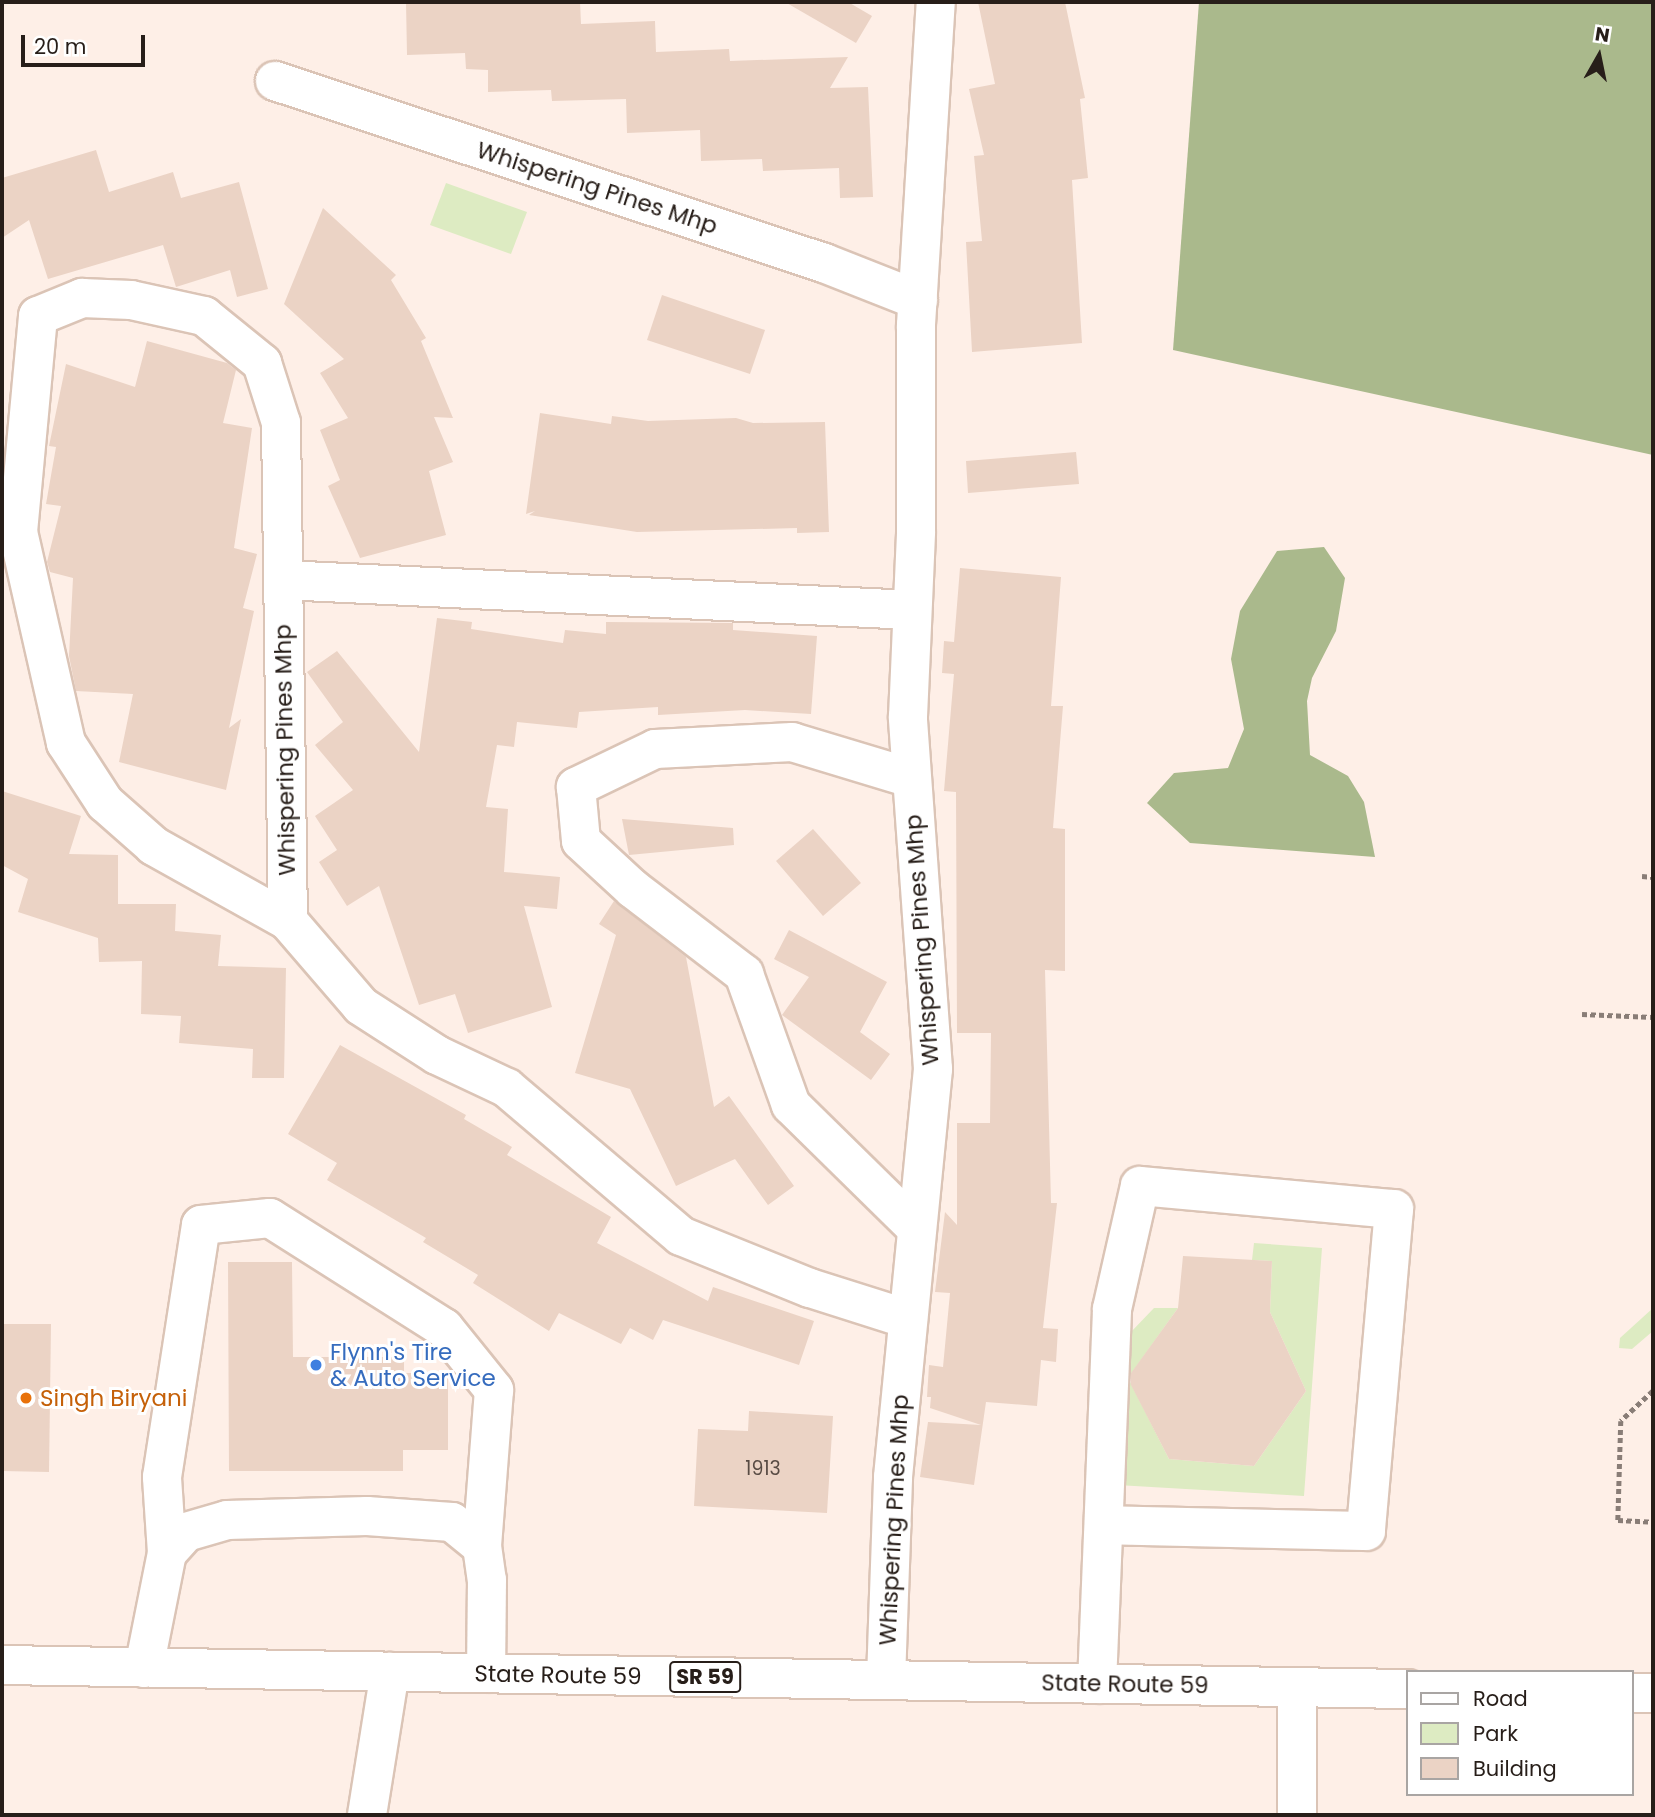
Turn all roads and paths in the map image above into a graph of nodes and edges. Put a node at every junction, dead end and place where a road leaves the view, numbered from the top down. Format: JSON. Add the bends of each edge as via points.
{"nodes":[{"id":1,"x":936,"y":2,"type":"edge"},
{"id":2,"x":275,"y":81,"type":"dead end"},
{"id":3,"x":918,"y":300,"type":"junction"},
{"id":4,"x":283,"y":580,"type":"junction"},
{"id":5,"x":912,"y":610,"type":"junction"},
{"id":6,"x":911,"y":778,"type":"junction"},
{"id":7,"x":1642,"y":876,"type":"dead end"},
{"id":8,"x":1653,"y":877,"type":"edge"},
{"id":9,"x":288,"y":921,"type":"junction"},
{"id":10,"x":1582,"y":1014,"type":"dead end"},
{"id":11,"x":1653,"y":1017,"type":"edge"},
{"id":12,"x":916,"y":1228,"type":"junction"},
{"id":13,"x":908,"y":1319,"type":"junction"},
{"id":14,"x":1653,"y":1391,"type":"edge"},
{"id":15,"x":1653,"y":1522,"type":"edge"},
{"id":16,"x":1106,"y":1525,"type":"junction"},
{"id":17,"x":482,"y":1546,"type":"junction"},
{"id":18,"x":167,"y":1553,"type":"junction"},
{"id":19,"x":2,"y":1665,"type":"edge"},
{"id":20,"x":144,"y":1668,"type":"junction"},
{"id":21,"x":390,"y":1672,"type":"junction"},
{"id":22,"x":486,"y":1673,"type":"junction"},
{"id":23,"x":886,"y":1680,"type":"junction"},
{"id":24,"x":1097,"y":1684,"type":"junction"},
{"id":25,"x":1297,"y":1688,"type":"junction"},
{"id":26,"x":1406,"y":1689,"type":"edge"},
{"id":27,"x":1634,"y":1693,"type":"edge"},
{"id":28,"x":1653,"y":1693,"type":"edge"},
{"id":29,"x":367,"y":1815,"type":"edge"},
{"id":30,"x":1297,"y":1815,"type":"edge"}],
"edges":[{"from":1,"to":3,"type":"street","name":"Whispering Pines Mhp"},
{"from":2,"to":3,"type":"street","name":"Whispering Pines Mhp","via":[[824,263]]},
{"from":3,"to":5,"type":"street","name":"Whispering Pines Mhp"},
{"from":4,"to":5,"type":"street"},
{"from":4,"to":9,"type":"street","name":"Whispering Pines Mhp"},
{"from":4,"to":9,"type":"street","name":"Whispering Pines Mhp","via":[[281,423],[262,363],[204,316],[131,300],[82,298],[38,316],[18,533],[66,743],[105,803],[154,846]]},
{"from":5,"to":6,"type":"street","name":"Whispering Pines Mhp"},
{"from":6,"to":12,"type":"street","name":"Whispering Pines Mhp","via":[[933,1069]]},
{"from":6,"to":12,"type":"street","via":[[792,742],[655,749],[576,787],[581,841],[633,889],[744,974],[791,1105]]},
{"from":7,"to":8,"type":"path"},
{"from":9,"to":13,"type":"street","name":"Whispering Pines Mhp","via":[[361,1006],[437,1055],[507,1088],[681,1236],[810,1288]]},
{"from":10,"to":11,"type":"path"},
{"from":12,"to":13,"type":"street","name":"Whispering Pines Mhp"},
{"from":13,"to":23,"type":"street","name":"Whispering Pines Mhp","via":[[893,1477]]},
{"from":14,"to":15,"type":"path","via":[[1621,1421],[1618,1520]]},
{"from":16,"to":16,"type":"street","via":[[1112,1309],[1140,1186],[1394,1209],[1366,1531]]},
{"from":16,"to":24,"type":"street"},
{"from":17,"to":18,"type":"street","via":[[452,1522],[367,1516],[227,1520],[186,1532]]},
{"from":17,"to":18,"type":"street","via":[[494,1390],[443,1328],[270,1219],[201,1225],[162,1477]]},
{"from":17,"to":22,"type":"street","via":[[487,1580]]},
{"from":18,"to":20,"type":"street"},
{"from":19,"to":20,"type":"street","name":"State Route 59","number":"SR 59"},
{"from":20,"to":21,"type":"street","name":"State Route 59","number":"SR 59"},
{"from":21,"to":22,"type":"street","name":"State Route 59","number":"SR 59"},
{"from":21,"to":29,"type":"street"},
{"from":22,"to":23,"type":"street","name":"State Route 59","number":"SR 59"},
{"from":23,"to":24,"type":"street","name":"State Route 59","number":"SR 59"},
{"from":24,"to":25,"type":"street","name":"State Route 59","number":"SR 59"},
{"from":25,"to":26,"type":"street","name":"State Route 59","number":"SR 59"},
{"from":25,"to":30,"type":"street"},
{"from":27,"to":28,"type":"street"}]}
